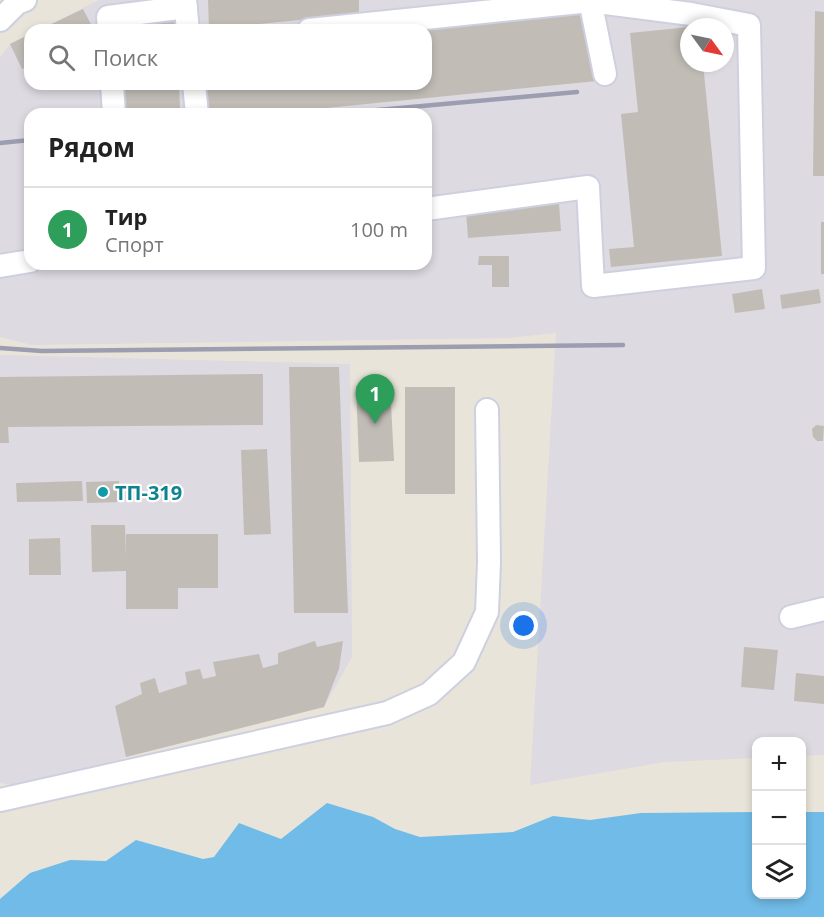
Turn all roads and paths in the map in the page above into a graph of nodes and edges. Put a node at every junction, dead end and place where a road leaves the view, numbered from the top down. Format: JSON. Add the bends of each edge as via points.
{"nodes":[{"id":1,"x":18,"y":1,"type":"edge"},
{"id":2,"x":590,"y":1,"type":"edge"},
{"id":3,"x":185,"y":4,"type":"edge"},
{"id":4,"x":0,"y":20,"type":"edge"},
{"id":5,"x":109,"y":24,"type":"edge"},
{"id":6,"x":187,"y":24,"type":"edge"},
{"id":7,"x":367,"y":24,"type":"edge"},
{"id":8,"x":605,"y":74,"type":"dead end"},
{"id":9,"x":112,"y":90,"type":"edge"},
{"id":10,"x":195,"y":90,"type":"edge"},
{"id":11,"x":114,"y":108,"type":"edge"},
{"id":12,"x":196,"y":108,"type":"edge"},
{"id":13,"x":432,"y":208,"type":"edge"},
{"id":14,"x":24,"y":262,"type":"edge"},
{"id":15,"x":0,"y":266,"type":"edge"},
{"id":16,"x":488,"y":410,"type":"dead end"},
{"id":17,"x":824,"y":609,"type":"edge"},
{"id":18,"x":791,"y":617,"type":"dead end"},
{"id":19,"x":0,"y":800,"type":"edge"}],
"edges":[{"from":1,"to":4,"type":"street"},
{"from":2,"to":7,"type":"street"},
{"from":2,"to":8,"type":"street"},
{"from":2,"to":13,"type":"street","via":[[749,24],[754,268],[593,286],[588,187]]},
{"from":3,"to":5,"type":"street","via":[[108,17]]},
{"from":3,"to":6,"type":"street"},
{"from":9,"to":11,"type":"street"},
{"from":10,"to":12,"type":"street"},
{"from":14,"to":15,"type":"street"},
{"from":16,"to":19,"type":"street","via":[[487,612],[464,662],[429,694],[387,713]]},
{"from":17,"to":18,"type":"street"}]}
